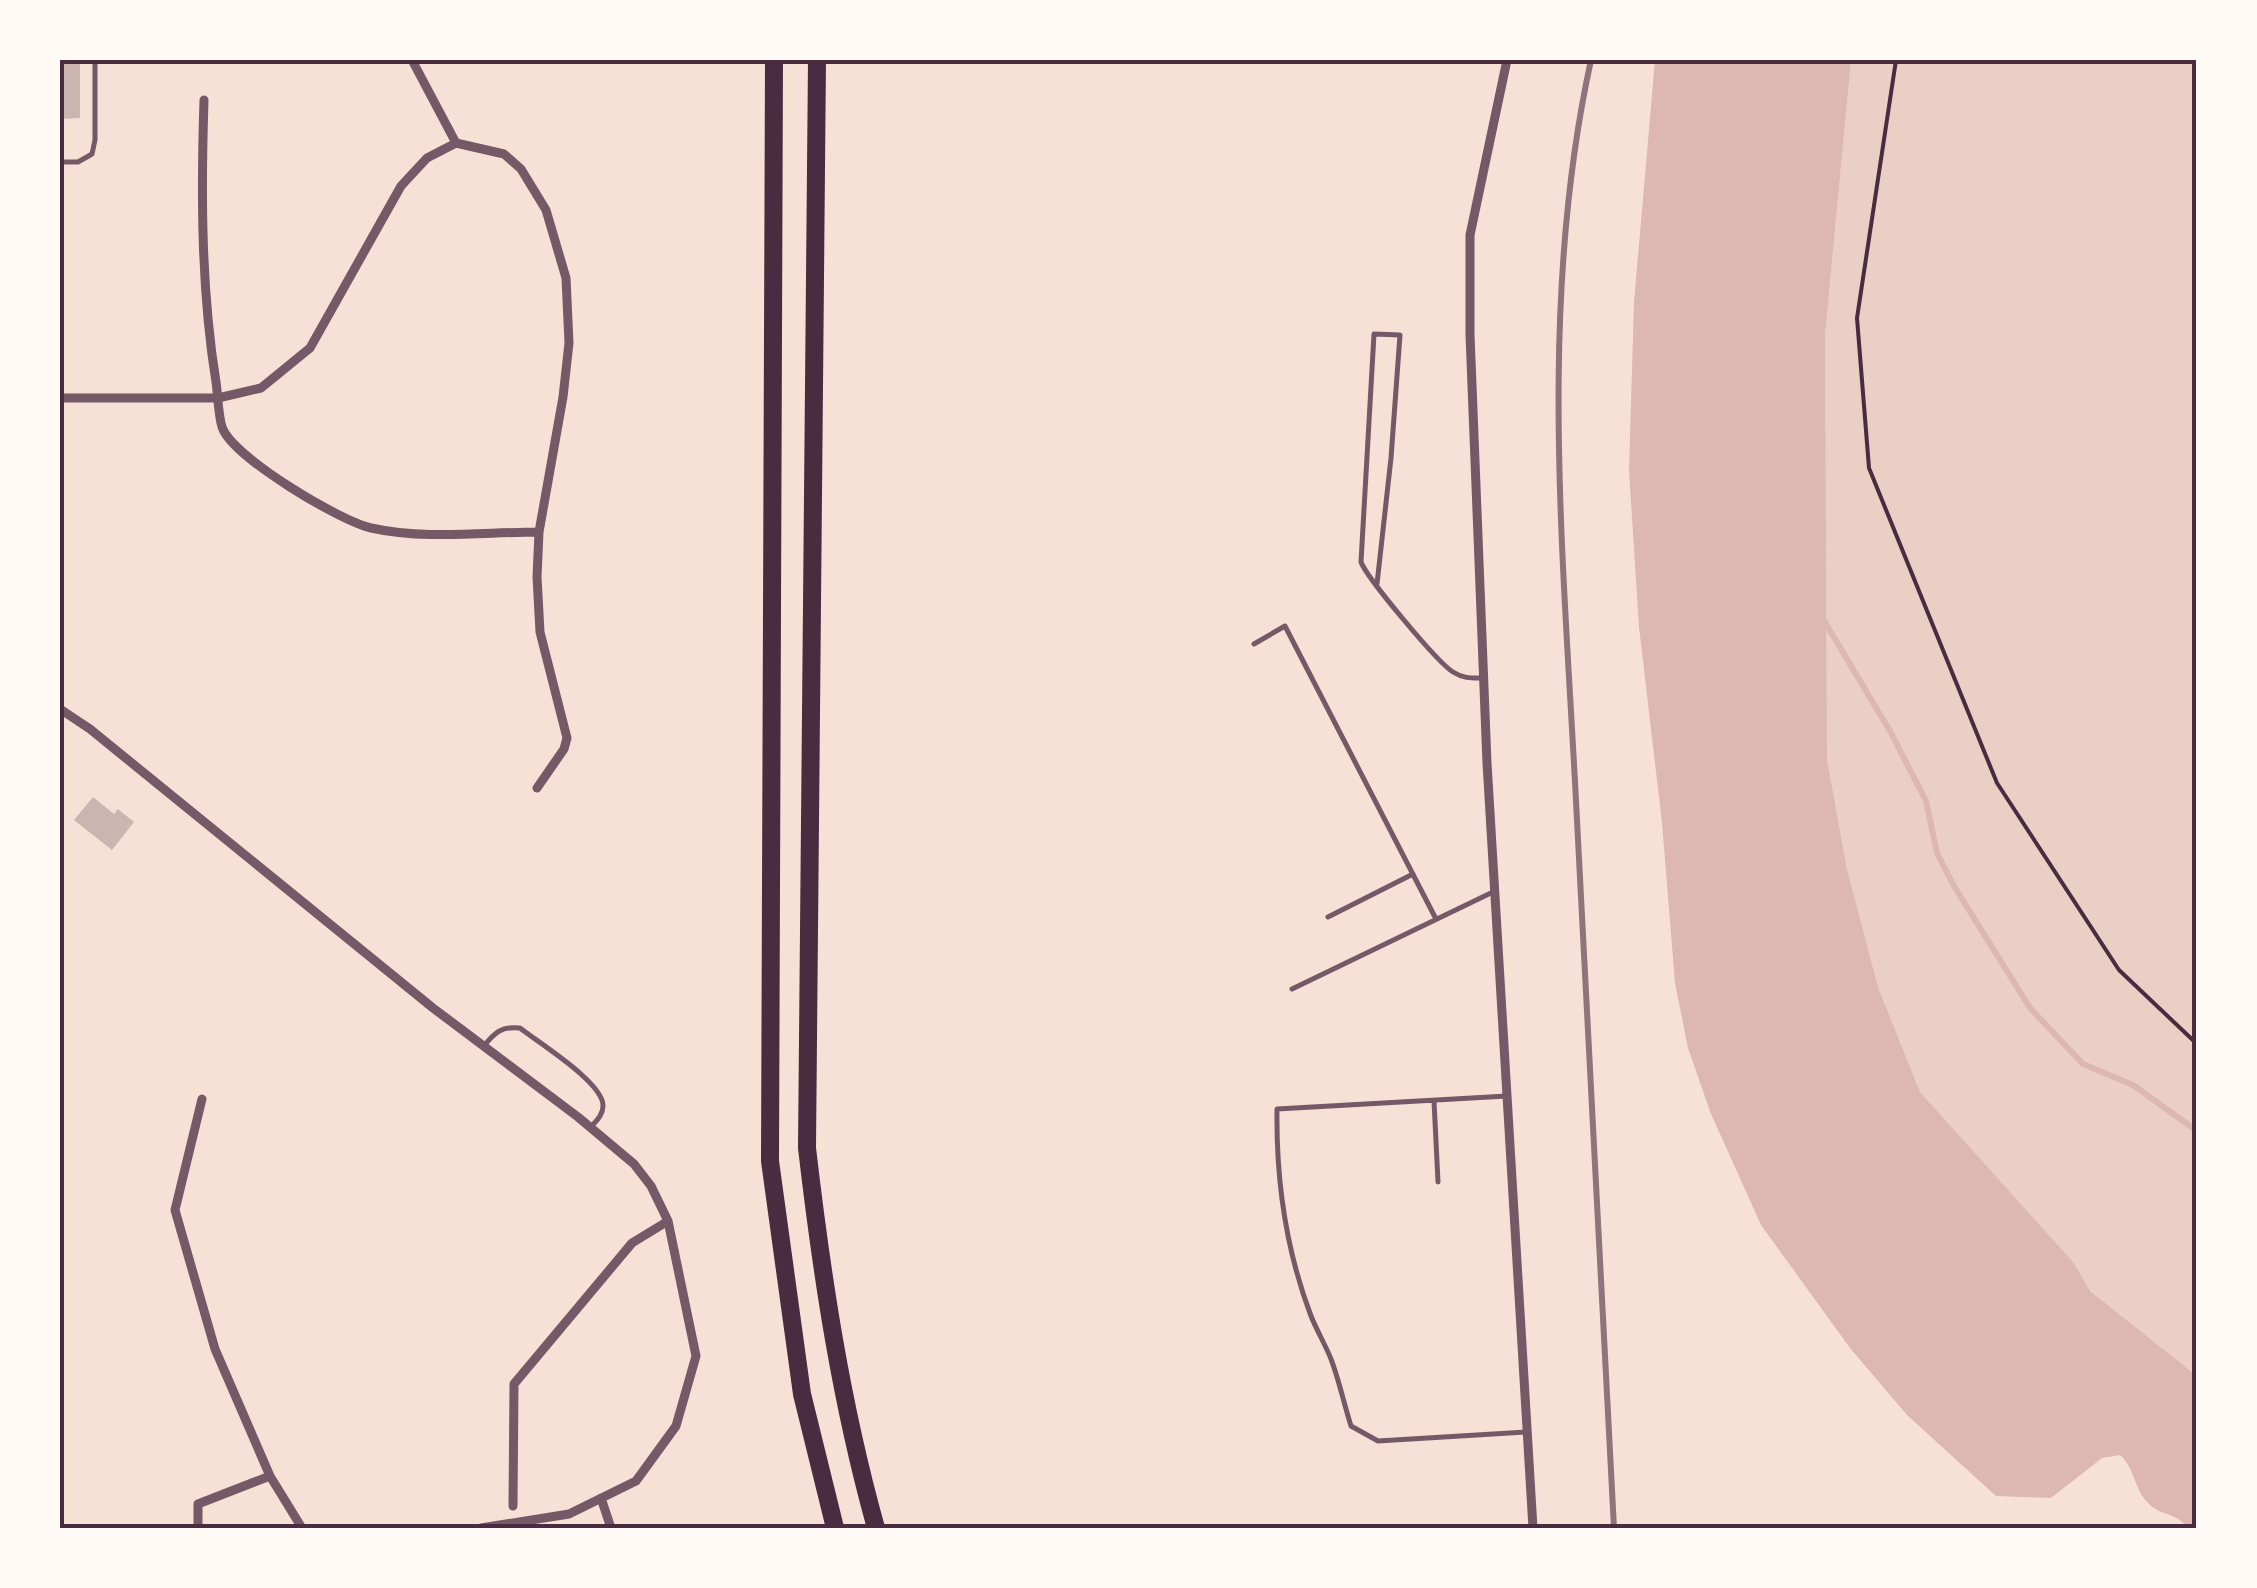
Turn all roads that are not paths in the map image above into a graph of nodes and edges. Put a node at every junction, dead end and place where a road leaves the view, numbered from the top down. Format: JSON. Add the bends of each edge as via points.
{"nodes":[{"id":1,"x":95,"y":60,"type":"edge"},
{"id":2,"x":412,"y":60,"type":"edge"},
{"id":3,"x":774,"y":60,"type":"edge"},
{"id":4,"x":818,"y":60,"type":"edge"},
{"id":5,"x":1507,"y":60,"type":"edge"},
{"id":6,"x":204,"y":100,"type":"dead end"},
{"id":7,"x":456,"y":143,"type":"junction"},
{"id":8,"x":60,"y":162,"type":"edge"},
{"id":9,"x":60,"y":398,"type":"edge"},
{"id":10,"x":218,"y":398,"type":"junction"},
{"id":11,"x":539,"y":532,"type":"junction"},
{"id":12,"x":1377,"y":584,"type":"junction"},
{"id":13,"x":1254,"y":644,"type":"dead end"},
{"id":14,"x":1484,"y":678,"type":"junction"},
{"id":15,"x":60,"y":710,"type":"edge"},
{"id":16,"x":538,"y":788,"type":"dead end"},
{"id":17,"x":1413,"y":874,"type":"junction"},
{"id":18,"x":1495,"y":891,"type":"junction"},
{"id":19,"x":1328,"y":916,"type":"dead end"},
{"id":20,"x":1436,"y":919,"type":"junction"},
{"id":21,"x":1292,"y":989,"type":"dead end"},
{"id":22,"x":484,"y":1046,"type":"junction"},
{"id":23,"x":1507,"y":1096,"type":"junction"},
{"id":24,"x":202,"y":1099,"type":"dead end"},
{"id":25,"x":1434,"y":1100,"type":"junction"},
{"id":26,"x":591,"y":1127,"type":"junction"},
{"id":27,"x":1438,"y":1182,"type":"dead end"},
{"id":28,"x":668,"y":1221,"type":"junction"},
{"id":29,"x":1528,"y":1432,"type":"junction"},
{"id":30,"x":270,"y":1476,"type":"junction"},
{"id":31,"x":601,"y":1498,"type":"junction"},
{"id":32,"x":513,"y":1506,"type":"dead end"},
{"id":33,"x":198,"y":1528,"type":"edge"},
{"id":34,"x":302,"y":1528,"type":"edge"},
{"id":35,"x":481,"y":1528,"type":"edge"},
{"id":36,"x":610,"y":1528,"type":"edge"},
{"id":37,"x":835,"y":1528,"type":"edge"},
{"id":38,"x":876,"y":1528,"type":"edge"},
{"id":39,"x":1533,"y":1528,"type":"edge"}],
"edges":[{"from":1,"to":8,"type":"lane","via":[[92,154]]},
{"from":2,"to":7,"type":"street"},
{"from":3,"to":37,"type":"highway","via":[[770,1160],[802,1394]]},
{"from":4,"to":38,"type":"highway","via":[[807,1148],[826,1305]]},
{"from":5,"to":14,"type":"street","via":[[1470,235]]},
{"from":6,"to":10,"type":"street","via":[[201,187]]},
{"from":7,"to":10,"type":"street","via":[[428,158],[401,186],[310,348],[261,388]]},
{"from":7,"to":11,"type":"street","via":[[504,154],[521,169],[546,210],[566,278],[569,344]]},
{"from":9,"to":10,"type":"street"},
{"from":10,"to":11,"type":"street","via":[[222,430],[256,464],[343,518],[408,533]]},
{"from":11,"to":16,"type":"street","via":[[540,632],[567,738]]},
{"from":12,"to":12,"type":"lane","via":[[1400,336],[1374,334],[1360,547],[1364,571]]},
{"from":12,"to":14,"type":"lane","via":[[1451,671]]},
{"from":13,"to":17,"type":"lane","via":[[1285,626]]},
{"from":14,"to":18,"type":"street"},
{"from":15,"to":22,"type":"street"},
{"from":17,"to":19,"type":"lane"},
{"from":17,"to":20,"type":"lane"},
{"from":18,"to":20,"type":"lane"},
{"from":18,"to":23,"type":"street"},
{"from":20,"to":21,"type":"lane"},
{"from":22,"to":26,"type":"street"},
{"from":22,"to":26,"type":"lane","via":[[495,1032],[520,1028],[596,1086],[604,1102]]},
{"from":23,"to":25,"type":"lane"},
{"from":23,"to":29,"type":"street"},
{"from":24,"to":30,"type":"street","via":[[175,1210],[215,1349]]},
{"from":25,"to":27,"type":"lane"},
{"from":25,"to":29,"type":"lane","via":[[1277,1110],[1282,1208],[1311,1316],[1351,1426],[1378,1441]]},
{"from":26,"to":28,"type":"street","via":[[634,1164]]},
{"from":28,"to":31,"type":"street","via":[[696,1356],[676,1426],[636,1480]]},
{"from":28,"to":32,"type":"street","via":[[632,1243],[514,1384]]},
{"from":29,"to":39,"type":"street"},
{"from":30,"to":33,"type":"street","via":[[198,1504]]},
{"from":30,"to":34,"type":"street"},
{"from":31,"to":35,"type":"street","via":[[569,1514]]},
{"from":31,"to":36,"type":"street"}]}
